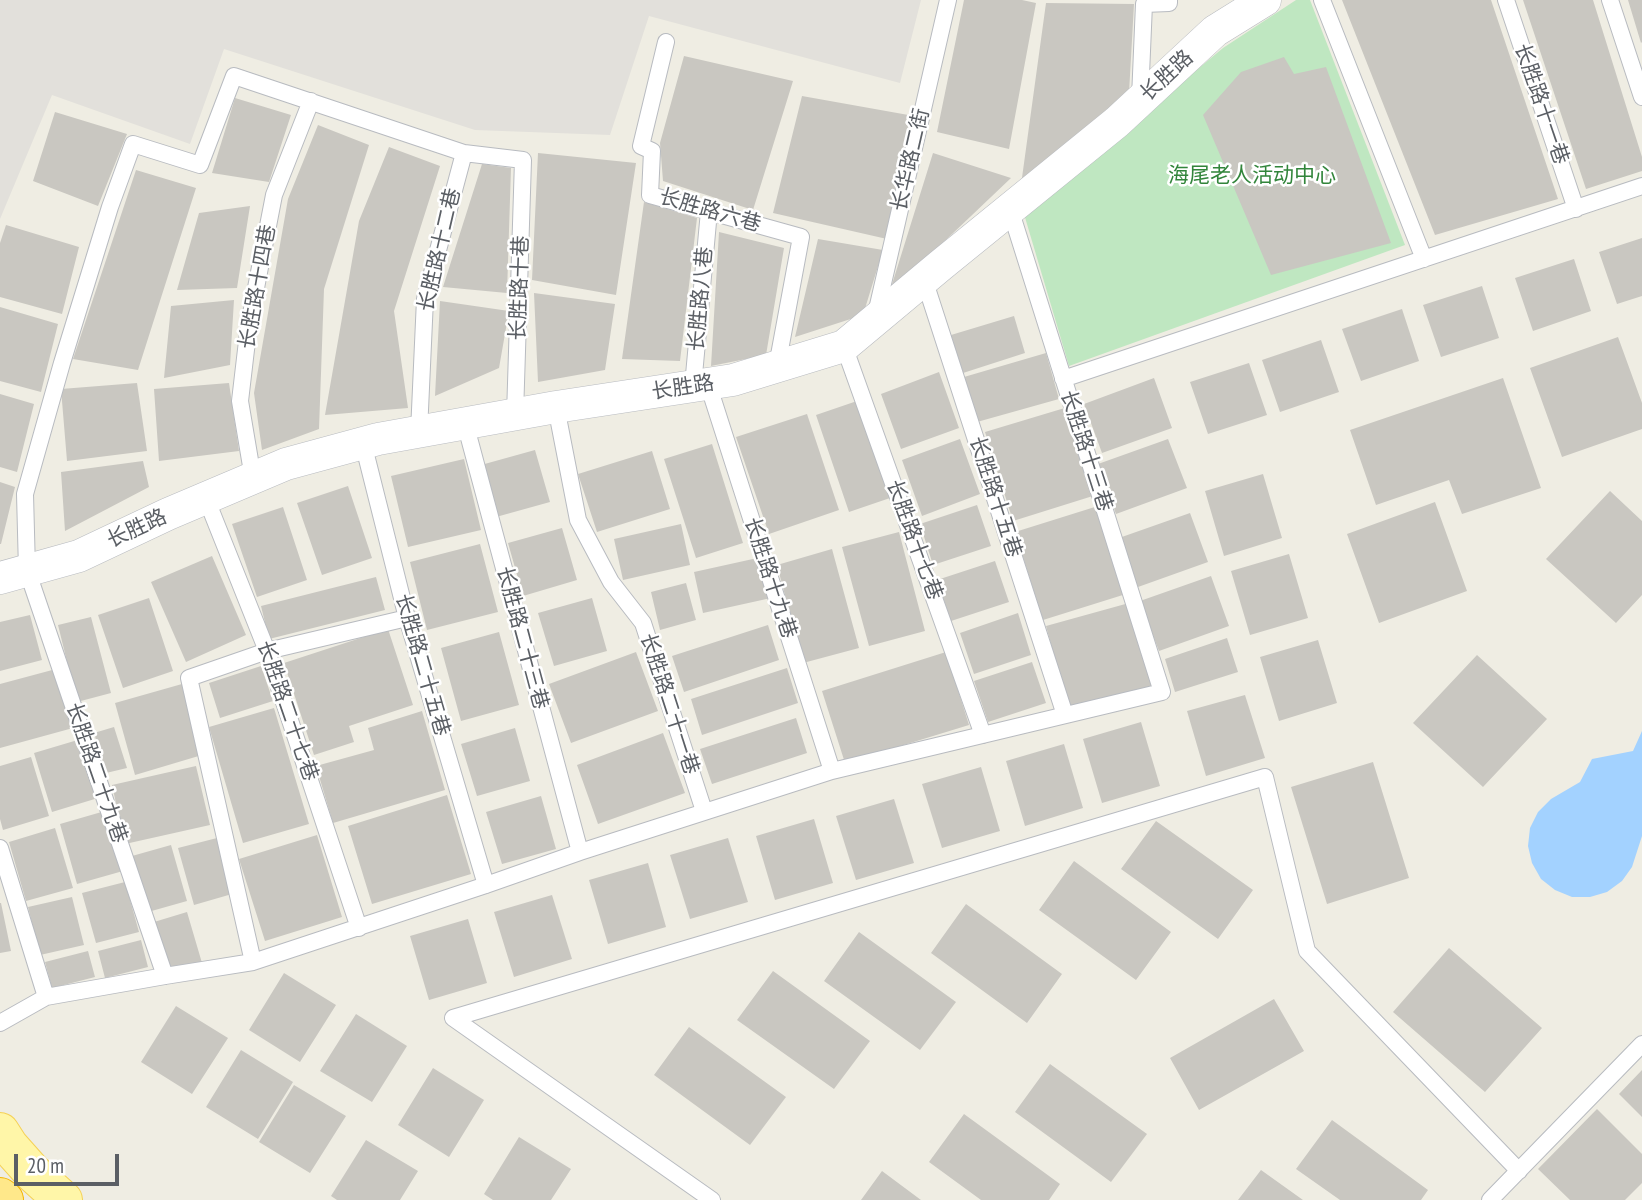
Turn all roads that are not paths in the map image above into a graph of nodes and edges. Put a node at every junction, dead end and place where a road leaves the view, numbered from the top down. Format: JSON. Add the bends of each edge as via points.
{"nodes":[{"id":1,"x":948,"y":0,"type":"edge"},
{"id":2,"x":1169,"y":0,"type":"edge"},
{"id":3,"x":1265,"y":0,"type":"edge"},
{"id":4,"x":1322,"y":0,"type":"edge"},
{"id":5,"x":1506,"y":0,"type":"edge"},
{"id":6,"x":1610,"y":0,"type":"edge"},
{"id":7,"x":666,"y":42,"type":"dead end"},
{"id":8,"x":1642,"y":97,"type":"edge"},
{"id":9,"x":311,"y":101,"type":"junction"},
{"id":10,"x":1140,"y":101,"type":"junction"},
{"id":11,"x":464,"y":153,"type":"junction"},
{"id":12,"x":1642,"y":186,"type":"edge"},
{"id":13,"x":1576,"y":208,"type":"junction"},
{"id":14,"x":1010,"y":209,"type":"junction"},
{"id":15,"x":709,"y":211,"type":"junction"},
{"id":16,"x":1424,"y":259,"type":"junction"},
{"id":17,"x":924,"y":279,"type":"junction"},
{"id":18,"x":875,"y":320,"type":"junction"},
{"id":19,"x":844,"y":346,"type":"junction"},
{"id":20,"x":777,"y":366,"type":"junction"},
{"id":21,"x":1063,"y":379,"type":"junction"},
{"id":22,"x":701,"y":385,"type":"junction"},
{"id":23,"x":556,"y":407,"type":"junction"},
{"id":24,"x":515,"y":415,"type":"junction"},
{"id":25,"x":465,"y":424,"type":"junction"},
{"id":26,"x":419,"y":432,"type":"junction"},
{"id":27,"x":363,"y":443,"type":"junction"},
{"id":28,"x":253,"y":478,"type":"junction"},
{"id":29,"x":206,"y":498,"type":"junction"},
{"id":30,"x":13,"y":574,"type":"edge"},
{"id":31,"x":407,"y":618,"type":"junction"},
{"id":32,"x":267,"y":650,"type":"junction"},
{"id":33,"x":1065,"y":715,"type":"junction"},
{"id":34,"x":984,"y":735,"type":"junction"},
{"id":35,"x":832,"y":771,"type":"junction"},
{"id":36,"x":704,"y":811,"type":"junction"},
{"id":37,"x":0,"y":848,"type":"edge"},
{"id":38,"x":580,"y":852,"type":"junction"},
{"id":39,"x":486,"y":885,"type":"junction"},
{"id":40,"x":359,"y":928,"type":"junction"},
{"id":41,"x":253,"y":962,"type":"junction"},
{"id":42,"x":164,"y":976,"type":"junction"},
{"id":43,"x":46,"y":997,"type":"junction"},
{"id":44,"x":0,"y":1023,"type":"edge"},
{"id":45,"x":1642,"y":1044,"type":"edge"},
{"id":46,"x":0,"y":1132,"type":"edge"},
{"id":47,"x":1519,"y":1171,"type":"junction"},
{"id":48,"x":63,"y":1200,"type":"edge"},
{"id":49,"x":712,"y":1200,"type":"edge"},
{"id":50,"x":1490,"y":1200,"type":"edge"}],
"edges":[{"from":1,"to":18,"type":"lane","name":"长华路二街"},
{"from":2,"to":10,"type":"lane","via":[[1144,4]]},
{"from":3,"to":10,"type":"street","name":"长胜路","via":[[1214,31]]},
{"from":4,"to":16,"type":"lane"},
{"from":5,"to":13,"type":"lane","name":"长胜路十一巷"},
{"from":6,"to":8,"type":"lane"},
{"from":7,"to":15,"type":"lane","name":"长胜路六巷","via":[[641,146],[652,150],[650,195]]},
{"from":9,"to":11,"type":"lane"},
{"from":9,"to":28,"type":"lane","name":"长胜路十四巷","via":[[274,195],[249,324],[240,401]]},
{"from":9,"to":30,"type":"lane","name":"长胜路二十九巷","via":[[234,76],[200,165],[133,144],[25,494]]},
{"from":10,"to":14,"type":"street","name":"长胜路"},
{"from":11,"to":24,"type":"lane","name":"长胜路十巷","via":[[523,160]]},
{"from":11,"to":26,"type":"lane","name":"长胜路十二巷","via":[[425,299]]},
{"from":12,"to":13,"type":"lane"},
{"from":13,"to":16,"type":"lane"},
{"from":14,"to":17,"type":"street","name":"长胜路"},
{"from":14,"to":21,"type":"lane","name":"长胜路十三巷"},
{"from":15,"to":20,"type":"lane","name":"长胜路六巷","via":[[801,237]]},
{"from":15,"to":22,"type":"lane","name":"长胜路八巷"},
{"from":16,"to":21,"type":"lane"},
{"from":17,"to":18,"type":"street","name":"长胜路"},
{"from":17,"to":33,"type":"lane","name":"长胜路十五巷"},
{"from":18,"to":19,"type":"street","name":"长胜路"},
{"from":19,"to":20,"type":"street","name":"长胜路"},
{"from":19,"to":34,"type":"lane","name":"长胜路十七巷"},
{"from":20,"to":22,"type":"street","name":"长胜路"},
{"from":21,"to":33,"type":"lane","name":"长胜路十三巷","via":[[1162,692]]},
{"from":22,"to":23,"type":"street","name":"长胜路"},
{"from":22,"to":35,"type":"lane","name":"长胜路十九巷"},
{"from":23,"to":24,"type":"street","name":"长胜路"},
{"from":23,"to":36,"type":"lane","name":"长胜路二十一巷","via":[[578,520],[611,582],[643,623]]},
{"from":24,"to":25,"type":"street","name":"长胜路"},
{"from":25,"to":26,"type":"street","name":"长胜路"},
{"from":25,"to":38,"type":"lane","name":"长胜路二十三巷"},
{"from":26,"to":27,"type":"street","name":"长胜路"},
{"from":27,"to":28,"type":"street","name":"长胜路"},
{"from":27,"to":31,"type":"lane","name":"长胜路二十五巷"},
{"from":28,"to":29,"type":"street","name":"长胜路"},
{"from":29,"to":30,"type":"street","name":"长胜路","via":[[79,556]]},
{"from":29,"to":32,"type":"lane","name":"长胜路二十七巷"},
{"from":30,"to":42,"type":"lane","name":"长胜路二十九巷"},
{"from":31,"to":32,"type":"lane"},
{"from":31,"to":39,"type":"lane","name":"长胜路二十五巷"},
{"from":32,"to":40,"type":"lane","name":"长胜路二十七巷"},
{"from":32,"to":41,"type":"lane","via":[[189,678]]},
{"from":33,"to":34,"type":"lane"},
{"from":34,"to":35,"type":"lane"},
{"from":35,"to":36,"type":"lane"},
{"from":36,"to":38,"type":"lane"},
{"from":37,"to":43,"type":"lane"},
{"from":38,"to":39,"type":"lane"},
{"from":39,"to":40,"type":"lane"},
{"from":40,"to":41,"type":"lane"},
{"from":41,"to":42,"type":"lane"},
{"from":42,"to":43,"type":"lane"},
{"from":43,"to":44,"type":"lane"},
{"from":45,"to":47,"type":"lane"},
{"from":46,"to":48,"type":"main road","via":[[33,1173]]},
{"from":47,"to":49,"type":"lane","via":[[1307,951],[1265,777],[453,1018]]},
{"from":47,"to":50,"type":"lane"}]}
